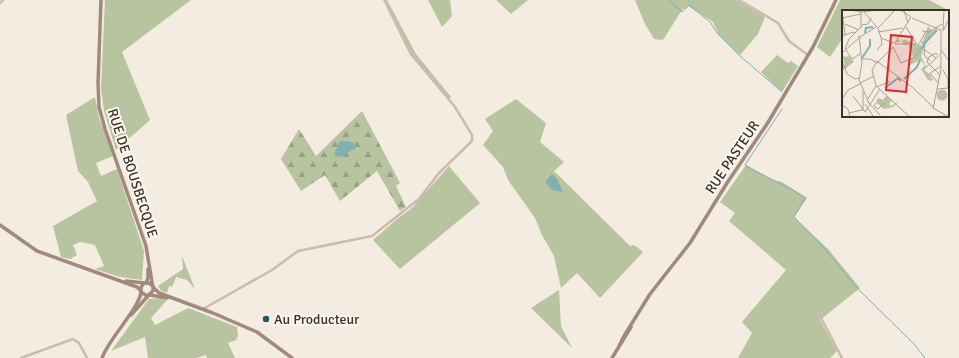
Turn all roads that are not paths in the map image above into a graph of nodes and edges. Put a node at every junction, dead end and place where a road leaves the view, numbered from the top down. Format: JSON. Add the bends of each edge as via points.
{"nodes":[{"id":1,"x":3,"y":0,"type":"edge"},
{"id":2,"x":101,"y":0,"type":"edge"},
{"id":3,"x":385,"y":0,"type":"edge"},
{"id":4,"x":739,"y":0,"type":"edge"},
{"id":5,"x":836,"y":0,"type":"edge"},
{"id":6,"x":0,"y":2,"type":"edge"},
{"id":7,"x":808,"y":56,"type":"junction"},
{"id":8,"x":0,"y":225,"type":"edge"},
{"id":9,"x":148,"y":256,"type":"junction"},
{"id":10,"x":115,"y":279,"type":"junction"},
{"id":11,"x":145,"y":283,"type":"junction"},
{"id":12,"x":153,"y":287,"type":"junction"},
{"id":13,"x":141,"y":291,"type":"junction"},
{"id":14,"x":149,"y":296,"type":"junction"},
{"id":15,"x":810,"y":297,"type":"dead end"},
{"id":16,"x":178,"y":301,"type":"junction"},
{"id":17,"x":203,"y":309,"type":"junction"},
{"id":18,"x":122,"y":325,"type":"junction"},
{"id":19,"x":21,"y":358,"type":"edge"},
{"id":20,"x":87,"y":358,"type":"edge"},
{"id":21,"x":102,"y":358,"type":"edge"},
{"id":22,"x":292,"y":358,"type":"edge"},
{"id":23,"x":612,"y":358,"type":"edge"},
{"id":24,"x":842,"y":358,"type":"edge"}],
"edges":[{"from":1,"to":6,"type":"street"},
{"from":2,"to":9,"type":"street","name":"RUE DE BOUSBECQUE","via":[[99,107]]},
{"from":3,"to":17,"type":"street","via":[[410,51],[457,110],[472,136],[472,141],[439,173],[419,199],[372,236],[298,251],[272,270]]},
{"from":4,"to":7,"type":"street","via":[[779,24],[789,42]]},
{"from":5,"to":7,"type":"street","name":"RUE PASTEUR"},
{"from":7,"to":23,"type":"street","name":"RUE PASTEUR","via":[[690,243],[656,286]]},
{"from":8,"to":10,"type":"street","via":[[42,253]]},
{"from":9,"to":11,"type":"street","name":"RUE DE BOUSBECQUE","via":[[148,277]]},
{"from":9,"to":12,"type":"street","name":"RUE DE BOUSBECQUE"},
{"from":10,"to":11,"type":"street"},
{"from":10,"to":13,"type":"street"},
{"from":11,"to":12,"type":"street"},
{"from":11,"to":13,"type":"street","via":[[141,286]]},
{"from":12,"to":14,"type":"street"},
{"from":12,"to":16,"type":"street","via":[[157,292]]},
{"from":13,"to":14,"type":"street"},
{"from":13,"to":18,"type":"street"},
{"from":14,"to":16,"type":"street"},
{"from":14,"to":18,"type":"street"},
{"from":15,"to":24,"type":"street"},
{"from":16,"to":17,"type":"street"},
{"from":17,"to":22,"type":"street","via":[[261,334]]},
{"from":18,"to":21,"type":"street"},
{"from":19,"to":20,"type":"street","via":[[72,339],[79,343]]}]}
